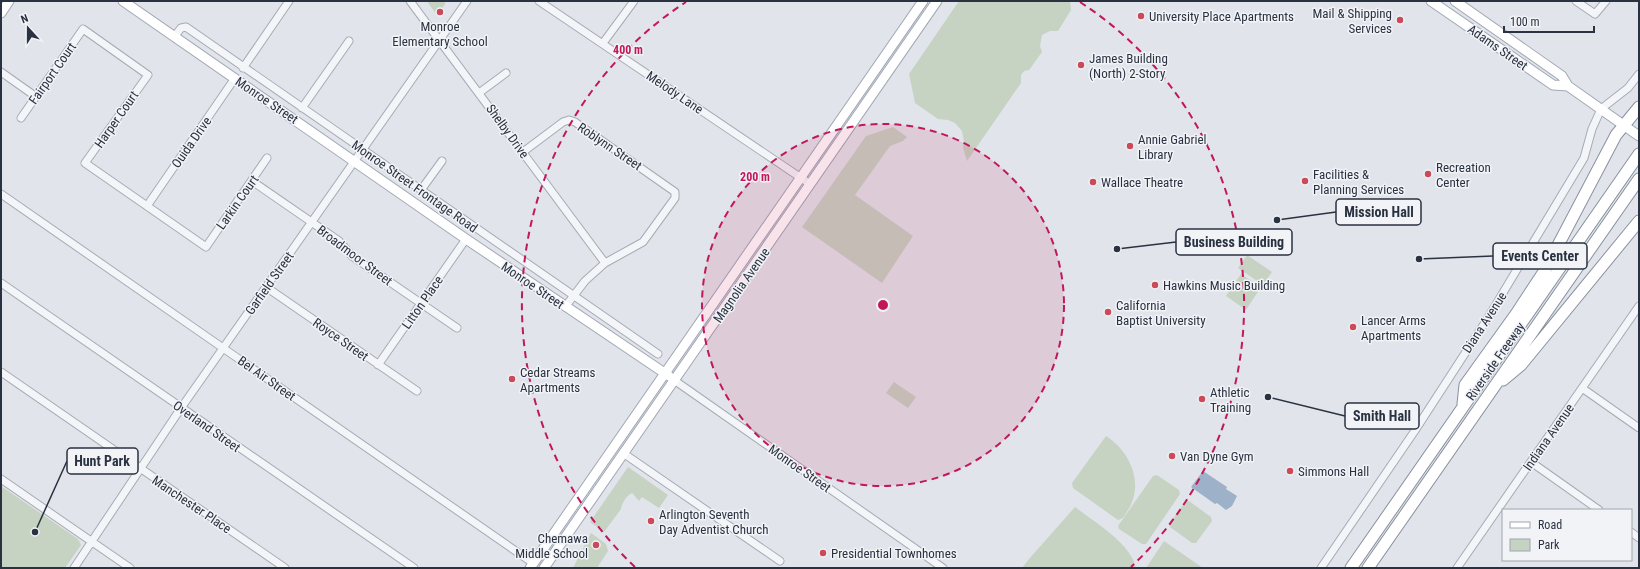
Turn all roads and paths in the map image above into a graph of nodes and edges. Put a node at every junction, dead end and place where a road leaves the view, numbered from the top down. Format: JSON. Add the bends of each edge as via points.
{"nodes":[{"id":1,"x":9,"y":1,"type":"edge"},
{"id":2,"x":123,"y":1,"type":"edge"},
{"id":3,"x":289,"y":1,"type":"edge"},
{"id":4,"x":410,"y":1,"type":"edge"},
{"id":5,"x":467,"y":1,"type":"edge"},
{"id":6,"x":539,"y":1,"type":"edge"},
{"id":7,"x":634,"y":1,"type":"edge"},
{"id":8,"x":923,"y":1,"type":"edge"},
{"id":9,"x":1431,"y":1,"type":"edge"},
{"id":10,"x":1576,"y":1,"type":"edge"},
{"id":11,"x":1606,"y":1,"type":"edge"},
{"id":12,"x":933,"y":2,"type":"edge"},
{"id":13,"x":1458,"y":2,"type":"edge"},
{"id":14,"x":1,"y":13,"type":"edge"},
{"id":15,"x":83,"y":28,"type":"joint"},
{"id":16,"x":174,"y":37,"type":"junction"},
{"id":17,"x":438,"y":40,"type":"junction"},
{"id":18,"x":349,"y":41,"type":"dead end"},
{"id":19,"x":603,"y":43,"type":"junction"},
{"id":20,"x":243,"y":68,"type":"junction"},
{"id":21,"x":1,"y":72,"type":"edge"},
{"id":22,"x":506,"y":73,"type":"dead end"},
{"id":23,"x":1639,"y":74,"type":"edge"},
{"id":24,"x":235,"y":78,"type":"junction"},
{"id":25,"x":1568,"y":86,"type":"junction"},
{"id":26,"x":479,"y":93,"type":"junction"},
{"id":27,"x":35,"y":96,"type":"junction"},
{"id":28,"x":1639,"y":107,"type":"edge"},
{"id":29,"x":302,"y":108,"type":"junction"},
{"id":30,"x":1601,"y":109,"type":"junction"},
{"id":31,"x":21,"y":118,"type":"dead end"},
{"id":32,"x":1624,"y":125,"type":"junction"},
{"id":33,"x":1639,"y":136,"type":"edge"},
{"id":34,"x":362,"y":150,"type":"junction"},
{"id":35,"x":523,"y":152,"type":"junction"},
{"id":36,"x":1639,"y":154,"type":"edge"},
{"id":37,"x":267,"y":158,"type":"dead end"},
{"id":38,"x":354,"y":160,"type":"junction"},
{"id":39,"x":442,"y":161,"type":"dead end"},
{"id":40,"x":800,"y":178,"type":"junction"},
{"id":41,"x":1639,"y":179,"type":"edge"},
{"id":42,"x":252,"y":181,"type":"junction"},
{"id":43,"x":810,"y":184,"type":"junction"},
{"id":44,"x":421,"y":190,"type":"junction"},
{"id":45,"x":1,"y":194,"type":"edge"},
{"id":46,"x":147,"y":206,"type":"junction"},
{"id":47,"x":1639,"y":221,"type":"edge"},
{"id":48,"x":311,"y":222,"type":"junction"},
{"id":49,"x":466,"y":239,"type":"junction"},
{"id":50,"x":605,"y":262,"type":"junction"},
{"id":51,"x":1,"y":283,"type":"edge"},
{"id":52,"x":266,"y":287,"type":"junction"},
{"id":53,"x":573,"y":296,"type":"junction"},
{"id":54,"x":421,"y":303,"type":"junction"},
{"id":55,"x":1639,"y":306,"type":"edge"},
{"id":56,"x":565,"y":307,"type":"junction"},
{"id":57,"x":457,"y":328,"type":"dead end"},
{"id":58,"x":224,"y":348,"type":"junction"},
{"id":59,"x":658,"y":354,"type":"dead end"},
{"id":60,"x":378,"y":365,"type":"junction"},
{"id":61,"x":1,"y":372,"type":"edge"},
{"id":62,"x":665,"y":374,"type":"junction"},
{"id":63,"x":674,"y":380,"type":"junction"},
{"id":64,"x":1493,"y":388,"type":"junction"},
{"id":65,"x":1582,"y":388,"type":"junction"},
{"id":66,"x":417,"y":391,"type":"dead end"},
{"id":67,"x":1463,"y":407,"type":"junction"},
{"id":68,"x":181,"y":408,"type":"junction"},
{"id":69,"x":1639,"y":428,"type":"edge"},
{"id":70,"x":623,"y":453,"type":"junction"},
{"id":71,"x":1531,"y":462,"type":"junction"},
{"id":72,"x":141,"y":469,"type":"junction"},
{"id":73,"x":1,"y":479,"type":"edge"},
{"id":74,"x":1598,"y":509,"type":"edge"},
{"id":75,"x":92,"y":541,"type":"junction"},
{"id":76,"x":780,"y":561,"type":"dead end"},
{"id":77,"x":404,"y":565,"type":"edge"},
{"id":78,"x":532,"y":566,"type":"edge"},
{"id":79,"x":74,"y":568,"type":"edge"},
{"id":80,"x":130,"y":568,"type":"edge"},
{"id":81,"x":285,"y":568,"type":"edge"},
{"id":82,"x":414,"y":568,"type":"edge"},
{"id":83,"x":544,"y":568,"type":"edge"},
{"id":84,"x":943,"y":568,"type":"edge"},
{"id":85,"x":1321,"y":568,"type":"edge"},
{"id":86,"x":1351,"y":568,"type":"edge"},
{"id":87,"x":1368,"y":568,"type":"edge"},
{"id":88,"x":1457,"y":568,"type":"edge"}],
"edges":[{"from":1,"to":14,"type":"main road"},
{"from":2,"to":16,"type":"main road","name":"Monroe Street"},
{"from":3,"to":20,"type":"street"},
{"from":4,"to":17,"type":"street","name":"Shelby Drive"},
{"from":5,"to":17,"type":"street","name":"Garfield Street"},
{"from":6,"to":19,"type":"street","name":"Melody Lane"},
{"from":7,"to":19,"type":"street"},
{"from":8,"to":40,"type":"main road","name":"Magnolia Avenue"},
{"from":9,"to":25,"type":"main road","name":"Adams Street","via":[[1553,85]]},
{"from":10,"to":11,"type":"street","via":[[1595,14]]},
{"from":12,"to":43,"type":"main road","name":"Magnolia Avenue"},
{"from":13,"to":25,"type":"main road","name":"Adams Street","via":[[1562,76]]},
{"from":15,"to":27,"type":"street","name":"Fairport Court"},
{"from":15,"to":46,"type":"street","name":"Harper Court","via":[[148,75],[85,163]]},
{"from":16,"to":20,"type":"street","name":"Monroe Street Frontage Road","via":[[181,28],[186,27]]},
{"from":16,"to":24,"type":"main road","name":"Monroe Street"},
{"from":17,"to":26,"type":"street","name":"Shelby Drive"},
{"from":17,"to":34,"type":"street","name":"Garfield Street"},
{"from":18,"to":29,"type":"street"},
{"from":19,"to":40,"type":"street","name":"Melody Lane"},
{"from":20,"to":29,"type":"street","name":"Monroe Street Frontage Road"},
{"from":21,"to":27,"type":"street"},
{"from":22,"to":26,"type":"street"},
{"from":23,"to":30,"type":"street","name":"Diana Avenue","via":[[1628,88]]},
{"from":24,"to":38,"type":"main road","name":"Monroe Street"},
{"from":24,"to":46,"type":"street","name":"Ouida Drive"},
{"from":25,"to":30,"type":"main road","name":"Adams Street"},
{"from":26,"to":35,"type":"street","name":"Shelby Drive"},
{"from":27,"to":31,"type":"street","name":"Fairport Court"},
{"from":28,"to":32,"type":"highway"},
{"from":29,"to":34,"type":"street","name":"Monroe Street Frontage Road"},
{"from":30,"to":32,"type":"main road","name":"Adams Street"},
{"from":30,"to":85,"type":"street","name":"Diana Avenue","via":[[1584,158],[1486,321]]},
{"from":32,"to":33,"type":"main road","name":"Adams Street"},
{"from":32,"to":67,"type":"highway","via":[[1616,135],[1545,270],[1465,385]]},
{"from":34,"to":38,"type":"street","name":"Garfield Street"},
{"from":34,"to":44,"type":"street","name":"Monroe Street Frontage Road"},
{"from":35,"to":50,"type":"street","name":"Shelby Drive"},
{"from":35,"to":50,"type":"street","name":"Roblynn Street","via":[[569,120],[675,192],[675,198],[643,242]]},
{"from":36,"to":67,"type":"highway","name":"Riverside Freeway"},
{"from":37,"to":42,"type":"street","name":"Larkin Court"},
{"from":38,"to":48,"type":"street","name":"Garfield Street"},
{"from":38,"to":49,"type":"main road","name":"Monroe Street"},
{"from":39,"to":44,"type":"street"},
{"from":40,"to":43,"type":"street","name":"Melody Lane"},
{"from":40,"to":62,"type":"main road","name":"Magnolia Avenue"},
{"from":41,"to":64,"type":"highway","name":"Riverside Freeway"},
{"from":42,"to":46,"type":"street","name":"Larkin Court","via":[[206,247]]},
{"from":42,"to":48,"type":"street","name":"Broadmoor Street"},
{"from":43,"to":63,"type":"main road","name":"Magnolia Avenue"},
{"from":44,"to":53,"type":"street","name":"Monroe Street Frontage Road"},
{"from":45,"to":58,"type":"street","name":"Bel Air Street"},
{"from":47,"to":64,"type":"highway","via":[[1521,365]]},
{"from":48,"to":52,"type":"street","name":"Garfield Street"},
{"from":48,"to":54,"type":"street","name":"Broadmoor Street","via":[[339,241],[352,256]]},
{"from":49,"to":54,"type":"street","name":"Litton Place"},
{"from":49,"to":56,"type":"main road","name":"Monroe Street"},
{"from":50,"to":53,"type":"street"},
{"from":51,"to":68,"type":"street","name":"Overland Street"},
{"from":52,"to":58,"type":"street","name":"Garfield Street"},
{"from":52,"to":60,"type":"street","name":"Royce Street"},
{"from":53,"to":56,"type":"street"},
{"from":53,"to":59,"type":"street","name":"Monroe Street Frontage Road"},
{"from":54,"to":57,"type":"street","name":"Broadmoor Street"},
{"from":54,"to":60,"type":"street","name":"Litton Place"},
{"from":55,"to":65,"type":"street","name":"Indiana Avenue"},
{"from":56,"to":62,"type":"main road","name":"Monroe Street"},
{"from":58,"to":68,"type":"street","name":"Garfield Street"},
{"from":58,"to":78,"type":"street","name":"Bel Air Street"},
{"from":60,"to":66,"type":"street","name":"Royce Street"},
{"from":61,"to":72,"type":"street","name":"Manchester Place"},
{"from":62,"to":63,"type":"main road","name":"Monroe Street"},
{"from":62,"to":78,"type":"main road","name":"Magnolia Avenue"},
{"from":63,"to":70,"type":"main road","name":"Magnolia Avenue"},
{"from":63,"to":84,"type":"street","name":"Monroe Street"},
{"from":64,"to":87,"type":"highway","name":"Riverside Freeway"},
{"from":65,"to":69,"type":"street"},
{"from":65,"to":71,"type":"street","name":"Indiana Avenue"},
{"from":67,"to":86,"type":"highway","name":"Riverside Freeway"},
{"from":68,"to":72,"type":"street","name":"Garfield Street"},
{"from":68,"to":77,"type":"street","name":"Overland Street"},
{"from":70,"to":76,"type":"street"},
{"from":70,"to":83,"type":"main road","name":"Magnolia Avenue"},
{"from":71,"to":74,"type":"street"},
{"from":71,"to":88,"type":"street","name":"Indiana Avenue"},
{"from":72,"to":75,"type":"street","name":"Garfield Street"},
{"from":72,"to":81,"type":"street","name":"Manchester Place"},
{"from":73,"to":75,"type":"street"},
{"from":75,"to":79,"type":"street","name":"Garfield Street"},
{"from":75,"to":80,"type":"street"},
{"from":77,"to":82,"type":"street","name":"Overland Street"}]}
